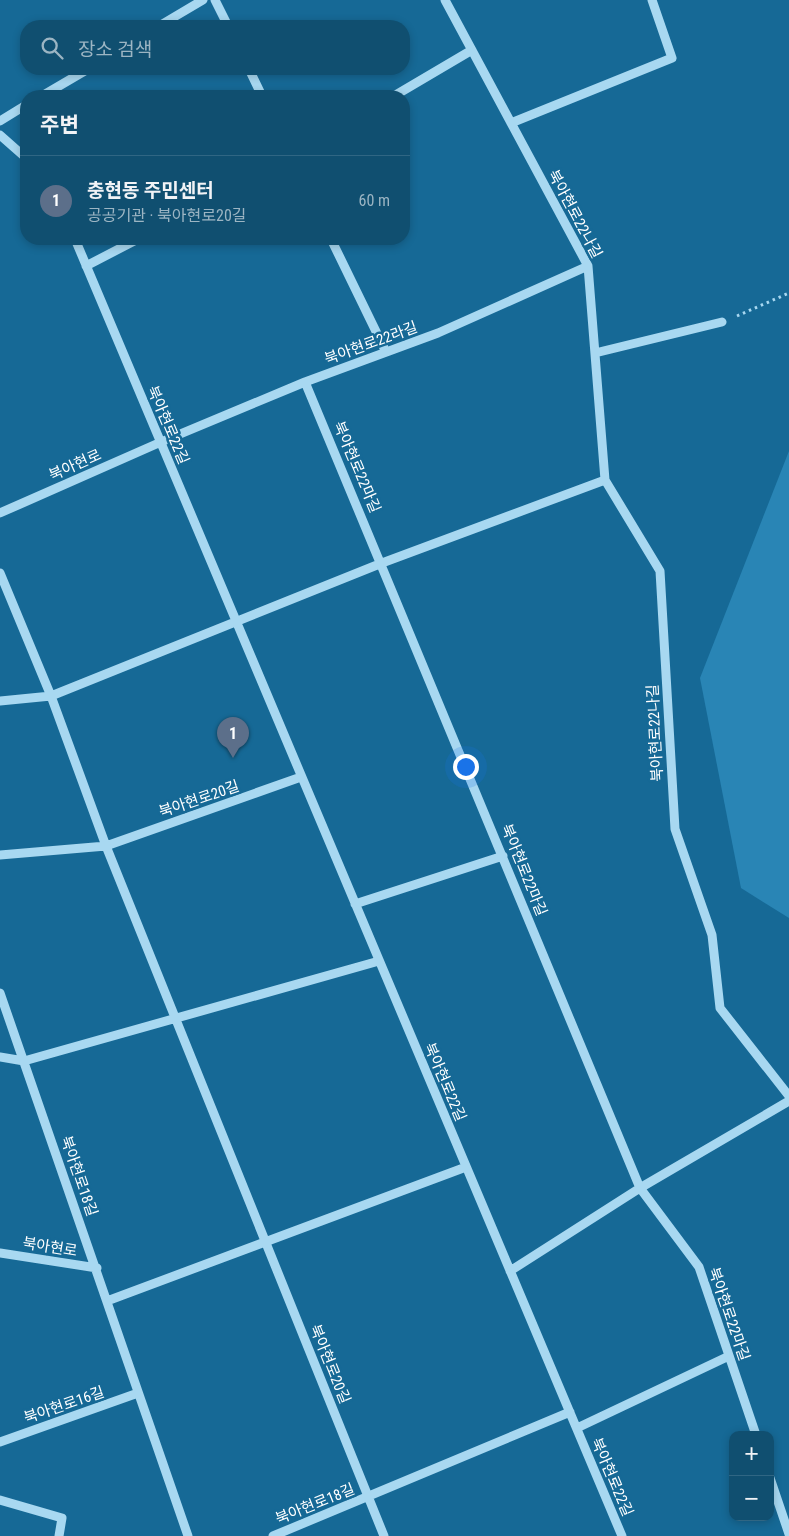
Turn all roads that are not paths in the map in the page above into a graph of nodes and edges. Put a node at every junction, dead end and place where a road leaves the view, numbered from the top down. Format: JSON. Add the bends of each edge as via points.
{"nodes":[{"id":1,"x":203,"y":0,"type":"edge"},
{"id":2,"x":215,"y":0,"type":"edge"},
{"id":3,"x":445,"y":0,"type":"edge"},
{"id":4,"x":652,"y":0,"type":"edge"},
{"id":5,"x":169,"y":20,"type":"edge"},
{"id":6,"x":225,"y":20,"type":"edge"},
{"id":7,"x":472,"y":50,"type":"junction"},
{"id":8,"x":78,"y":75,"type":"edge"},
{"id":9,"x":251,"y":75,"type":"edge"},
{"id":10,"x":52,"y":90,"type":"edge"},
{"id":11,"x":259,"y":90,"type":"edge"},
{"id":12,"x":404,"y":90,"type":"edge"},
{"id":13,"x":20,"y":109,"type":"edge"},
{"id":14,"x":0,"y":121,"type":"edge"},
{"id":15,"x":511,"y":123,"type":"junction"},
{"id":16,"x":0,"y":135,"type":"edge"},
{"id":17,"x":20,"y":153,"type":"edge"},
{"id":18,"x":77,"y":245,"type":"edge"},
{"id":19,"x":126,"y":245,"type":"edge"},
{"id":20,"x":334,"y":245,"type":"edge"},
{"id":21,"x":86,"y":266,"type":"junction"},
{"id":22,"x":588,"y":266,"type":"junction"},
{"id":23,"x":722,"y":322,"type":"road end"},
{"id":24,"x":386,"y":352,"type":"junction"},
{"id":25,"x":595,"y":353,"type":"junction"},
{"id":26,"x":305,"y":382,"type":"junction"},
{"id":27,"x":161,"y":442,"type":"junction"},
{"id":28,"x":605,"y":480,"type":"junction"},
{"id":29,"x":0,"y":513,"type":"edge"},
{"id":30,"x":382,"y":564,"type":"junction"},
{"id":31,"x":0,"y":573,"type":"edge"},
{"id":32,"x":236,"y":622,"type":"junction"},
{"id":33,"x":51,"y":696,"type":"junction"},
{"id":34,"x":0,"y":701,"type":"edge"},
{"id":35,"x":301,"y":777,"type":"junction"},
{"id":36,"x":106,"y":846,"type":"junction"},
{"id":37,"x":0,"y":855,"type":"edge"},
{"id":38,"x":503,"y":856,"type":"junction"},
{"id":39,"x":355,"y":904,"type":"junction"},
{"id":40,"x":379,"y":961,"type":"junction"},
{"id":41,"x":0,"y":993,"type":"edge"},
{"id":42,"x":175,"y":1018,"type":"junction"},
{"id":43,"x":0,"y":1057,"type":"edge"},
{"id":44,"x":24,"y":1061,"type":"junction"},
{"id":45,"x":789,"y":1096,"type":"edge"},
{"id":46,"x":789,"y":1101,"type":"edge"},
{"id":47,"x":466,"y":1168,"type":"junction"},
{"id":48,"x":640,"y":1188,"type":"junction"},
{"id":49,"x":266,"y":1242,"type":"junction"},
{"id":50,"x":0,"y":1253,"type":"edge"},
{"id":51,"x":97,"y":1268,"type":"junction"},
{"id":52,"x":510,"y":1271,"type":"junction"},
{"id":53,"x":107,"y":1301,"type":"junction"},
{"id":54,"x":729,"y":1356,"type":"junction"},
{"id":55,"x":138,"y":1393,"type":"junction"},
{"id":56,"x":570,"y":1412,"type":"junction"},
{"id":57,"x":577,"y":1428,"type":"junction"},
{"id":58,"x":755,"y":1431,"type":"edge"},
{"id":59,"x":0,"y":1442,"type":"edge"},
{"id":60,"x":774,"y":1490,"type":"edge"},
{"id":61,"x":368,"y":1496,"type":"junction"},
{"id":62,"x":0,"y":1500,"type":"edge"},
{"id":63,"x":789,"y":1534,"type":"edge"},
{"id":64,"x":59,"y":1536,"type":"edge"},
{"id":65,"x":188,"y":1536,"type":"edge"},
{"id":66,"x":273,"y":1536,"type":"edge"},
{"id":67,"x":384,"y":1536,"type":"edge"},
{"id":68,"x":622,"y":1536,"type":"edge"}],
"edges":[{"from":1,"to":5,"type":"street"},
{"from":2,"to":6,"type":"street"},
{"from":3,"to":7,"type":"street","name":"북아현로22나길"},
{"from":4,"to":15,"type":"street","via":[[672,58]]},
{"from":7,"to":12,"type":"street"},
{"from":7,"to":15,"type":"street","name":"북아현로22나길"},
{"from":8,"to":10,"type":"street"},
{"from":9,"to":11,"type":"street"},
{"from":13,"to":14,"type":"street"},
{"from":15,"to":22,"type":"street","name":"북아현로22나길"},
{"from":16,"to":17,"type":"street"},
{"from":18,"to":21,"type":"street","name":"북아현로22길"},
{"from":19,"to":21,"type":"street"},
{"from":20,"to":24,"type":"street"},
{"from":21,"to":27,"type":"street","name":"북아현로22길"},
{"from":22,"to":24,"type":"street","name":"북아현로22라길","via":[[438,333]]},
{"from":22,"to":25,"type":"street","name":"북아현로22나길"},
{"from":23,"to":25,"type":"street"},
{"from":24,"to":26,"type":"street","name":"북아현로22라길"},
{"from":25,"to":28,"type":"street","name":"북아현로22나길"},
{"from":26,"to":27,"type":"street","name":"북아현로22라길"},
{"from":26,"to":30,"type":"street","name":"북아현로22마길"},
{"from":27,"to":29,"type":"street","name":"북아현로"},
{"from":27,"to":32,"type":"street","name":"북아현로22길"},
{"from":28,"to":30,"type":"street"},
{"from":28,"to":45,"type":"street","name":"북아현로22나길","via":[[660,570],[675,829],[712,935],[720,1008]]},
{"from":30,"to":32,"type":"street"},
{"from":30,"to":38,"type":"street","name":"북아현로22마길"},
{"from":31,"to":33,"type":"street","name":"북아현로20길"},
{"from":32,"to":33,"type":"street"},
{"from":32,"to":35,"type":"street","name":"북아현로22길"},
{"from":33,"to":34,"type":"street"},
{"from":33,"to":36,"type":"street","name":"북아현로20길"},
{"from":35,"to":36,"type":"street","name":"북아현로20길"},
{"from":35,"to":39,"type":"street","name":"북아현로22길"},
{"from":36,"to":37,"type":"street"},
{"from":36,"to":42,"type":"street","name":"북아현로20길"},
{"from":38,"to":39,"type":"street"},
{"from":38,"to":48,"type":"street","name":"북아현로22마길"},
{"from":39,"to":40,"type":"street","name":"북아현로22길"},
{"from":40,"to":42,"type":"street"},
{"from":40,"to":47,"type":"street","name":"북아현로22길"},
{"from":41,"to":44,"type":"street","name":"북아현로18길"},
{"from":42,"to":44,"type":"street"},
{"from":42,"to":49,"type":"street","name":"북아현로20길"},
{"from":43,"to":44,"type":"street"},
{"from":44,"to":51,"type":"street","name":"북아현로18길"},
{"from":46,"to":48,"type":"street"},
{"from":47,"to":49,"type":"street"},
{"from":47,"to":52,"type":"street","name":"북아현로22길"},
{"from":48,"to":52,"type":"street"},
{"from":48,"to":54,"type":"street","name":"북아현로22마길","via":[[699,1267]]},
{"from":49,"to":53,"type":"street"},
{"from":49,"to":61,"type":"street","name":"북아현로20길"},
{"from":50,"to":51,"type":"street","name":"북아현로"},
{"from":51,"to":53,"type":"street","name":"북아현로18길"},
{"from":52,"to":56,"type":"street","name":"북아현로22길"},
{"from":53,"to":55,"type":"street","name":"북아현로18길"},
{"from":54,"to":57,"type":"street","name":"북아현로22길"},
{"from":54,"to":58,"type":"street","name":"북아현로22마길"},
{"from":55,"to":59,"type":"street","name":"북아현로16길"},
{"from":55,"to":65,"type":"street","name":"북아현로18길"},
{"from":56,"to":57,"type":"street","name":"북아현로22길"},
{"from":56,"to":61,"type":"street"},
{"from":57,"to":68,"type":"street","name":"북아현로22길"},
{"from":60,"to":63,"type":"street"},
{"from":61,"to":66,"type":"street","name":"북아현로18길"},
{"from":61,"to":67,"type":"street","name":"북아현로20길"},
{"from":62,"to":64,"type":"street","via":[[62,1518]]}]}
